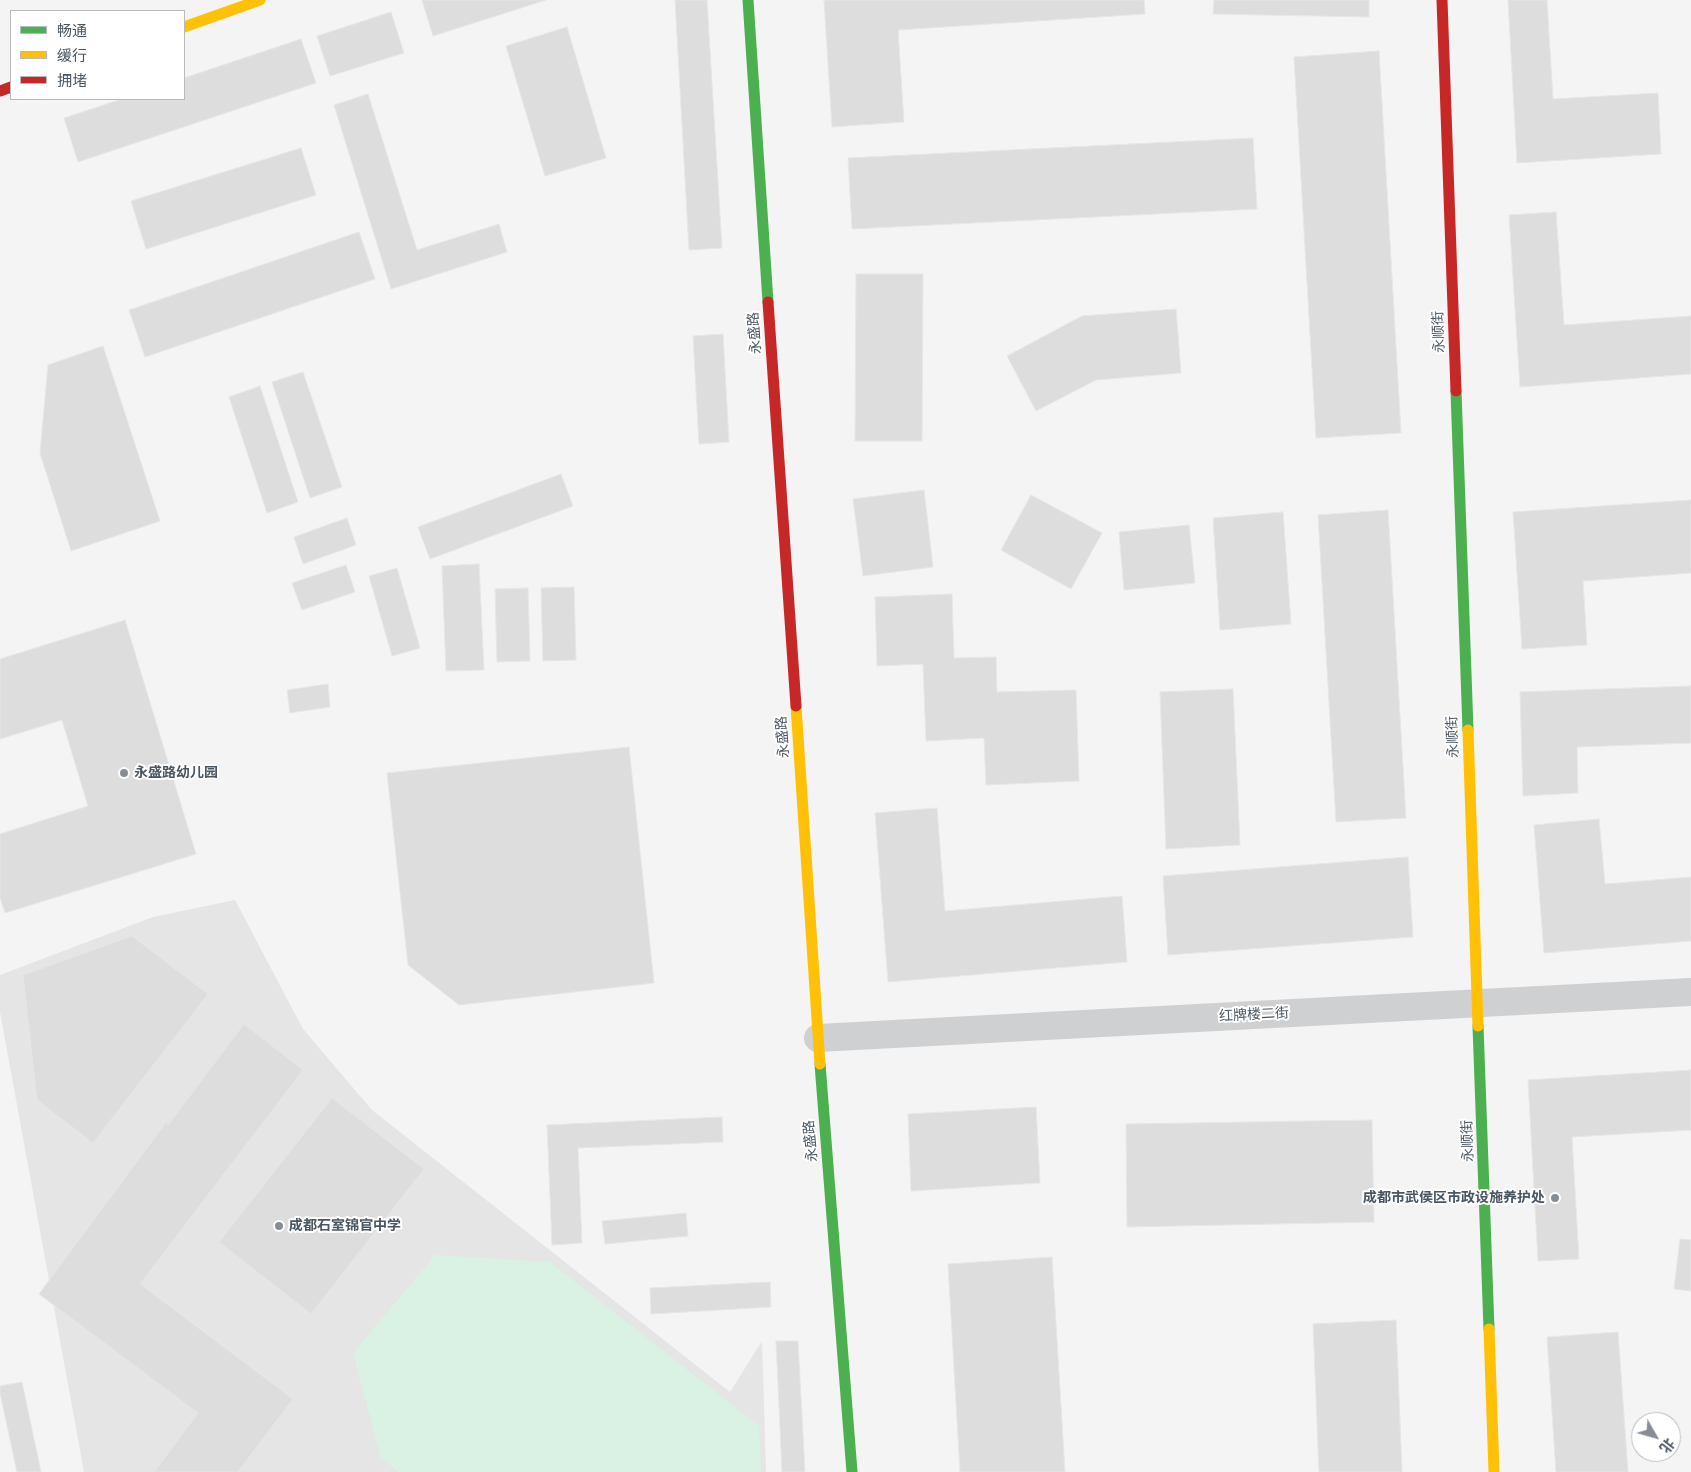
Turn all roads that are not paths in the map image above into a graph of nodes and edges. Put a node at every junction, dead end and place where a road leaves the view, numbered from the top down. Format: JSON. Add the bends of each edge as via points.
{"nodes":[{"id":1,"x":260,"y":0,"type":"edge"},
{"id":2,"x":748,"y":0,"type":"edge"},
{"id":3,"x":1442,"y":0,"type":"edge"},
{"id":4,"x":185,"y":27,"type":"edge"},
{"id":5,"x":1691,"y":992,"type":"edge"},
{"id":6,"x":1478,"y":1003,"type":"junction"},
{"id":7,"x":818,"y":1038,"type":"junction"},
{"id":8,"x":852,"y":1472,"type":"edge"},
{"id":9,"x":1494,"y":1472,"type":"edge"}],
"edges":[{"from":1,"to":4,"type":"street"},
{"from":2,"to":7,"type":"street","name":"永盛路"},
{"from":3,"to":6,"type":"street","name":"永顺街"},
{"from":5,"to":6,"type":"street","name":"红牌楼二街"},
{"from":6,"to":7,"type":"street","name":"红牌楼二街"},
{"from":6,"to":9,"type":"street","name":"永顺街"},
{"from":7,"to":8,"type":"street","name":"永盛路"}]}
